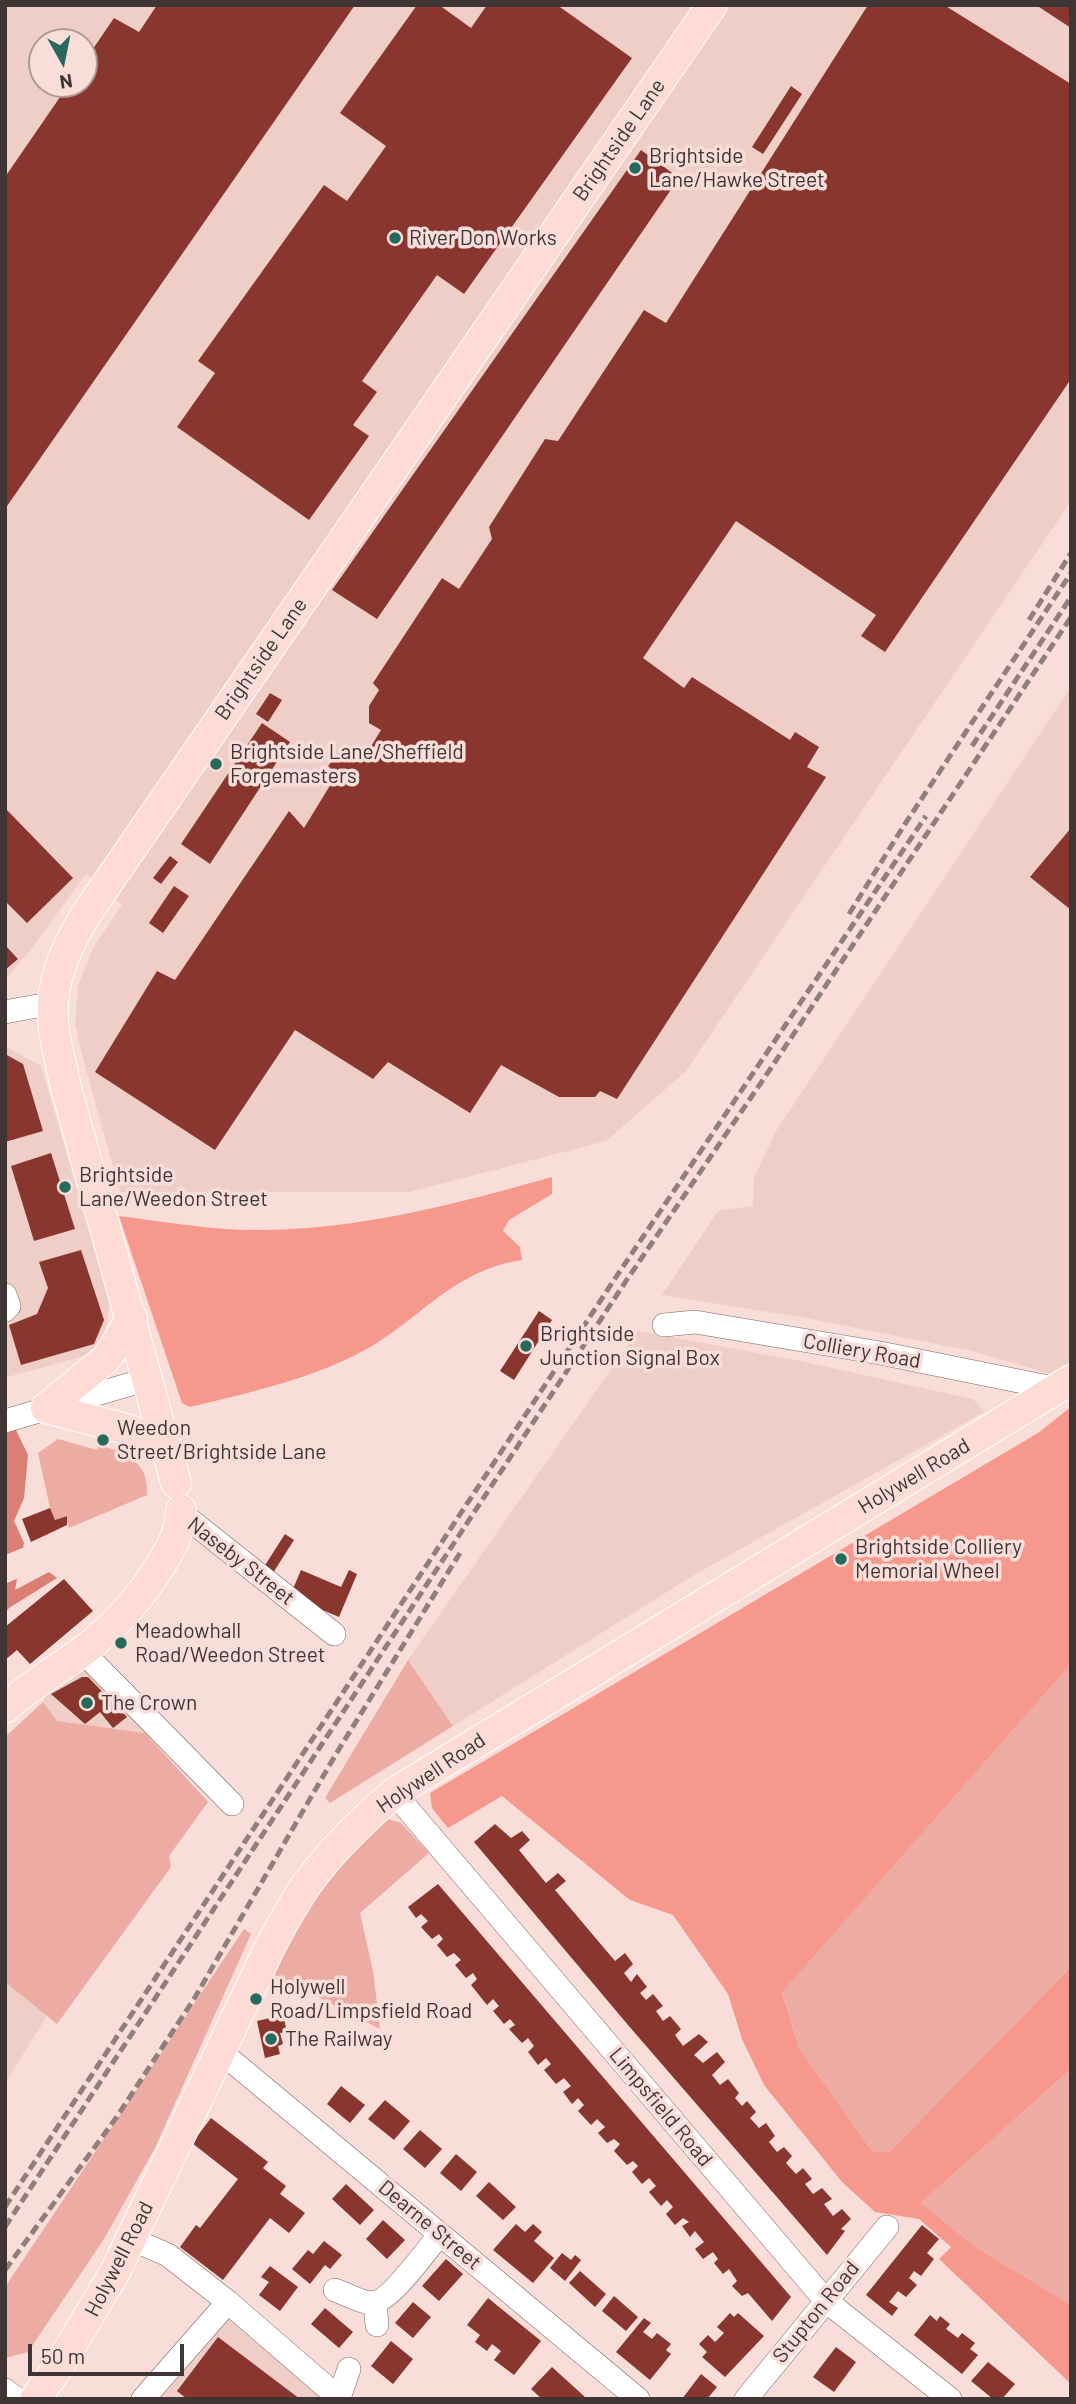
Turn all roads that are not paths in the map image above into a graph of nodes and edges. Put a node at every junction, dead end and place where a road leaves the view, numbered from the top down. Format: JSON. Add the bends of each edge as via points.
{"nodes":[{"id":1,"x":712,"y":5,"type":"edge"},
{"id":2,"x":53,"y":1003,"type":"junction"},
{"id":3,"x":5,"y":1012,"type":"edge"},
{"id":4,"x":5,"y":1295,"type":"edge"},
{"id":5,"x":5,"y":1310,"type":"edge"},
{"id":6,"x":132,"y":1318,"type":"junction"},
{"id":7,"x":664,"y":1325,"type":"dead end"},
{"id":8,"x":148,"y":1379,"type":"junction"},
{"id":9,"x":1065,"y":1384,"type":"edge"},
{"id":10,"x":26,"y":1414,"type":"edge"},
{"id":11,"x":167,"y":1447,"type":"junction"},
{"id":12,"x":179,"y":1502,"type":"junction"},
{"id":13,"x":334,"y":1634,"type":"dead end"},
{"id":14,"x":82,"y":1651,"type":"junction"},
{"id":15,"x":5,"y":1708,"type":"edge"},
{"id":16,"x":394,"y":1793,"type":"junction"},
{"id":17,"x":232,"y":1804,"type":"dead end"},
{"id":18,"x":221,"y":2052,"type":"junction"},
{"id":19,"x":887,"y":2227,"type":"dead end"},
{"id":20,"x":440,"y":2234,"type":"junction"},
{"id":21,"x":131,"y":2239,"type":"junction"},
{"id":22,"x":335,"y":2290,"type":"dead end"},
{"id":23,"x":825,"y":2301,"type":"junction"},
{"id":24,"x":228,"y":2302,"type":"junction"},
{"id":25,"x":349,"y":2369,"type":"dead end"},
{"id":26,"x":5,"y":2390,"type":"edge"},
{"id":27,"x":339,"y":2398,"type":"edge"},
{"id":28,"x":18,"y":2399,"type":"edge"},
{"id":29,"x":36,"y":2399,"type":"edge"},
{"id":30,"x":143,"y":2399,"type":"edge"},
{"id":31,"x":638,"y":2399,"type":"edge"},
{"id":32,"x":747,"y":2399,"type":"edge"},
{"id":33,"x":950,"y":2399,"type":"edge"}],
"edges":[{"from":1,"to":2,"type":"main road","name":"Brightside Lane","via":[[86,914],[60,970]]},
{"from":2,"to":3,"type":"street"},
{"from":2,"to":6,"type":"main road","name":"Brightside Lane","via":[[65,1084]]},
{"from":4,"to":5,"type":"street","via":[[9,1307]]},
{"from":6,"to":8,"type":"main road","name":"Brightside Lane"},
{"from":6,"to":10,"type":"main road","via":[[107,1358]]},
{"from":7,"to":9,"type":"street","name":"Colliery Road","via":[[695,1322]]},
{"from":8,"to":10,"type":"street"},
{"from":8,"to":11,"type":"main road","name":"Brightside Lane"},
{"from":9,"to":16,"type":"main road","name":"Holywell Road"},
{"from":10,"to":11,"type":"main road","via":[[130,1430]]},
{"from":11,"to":12,"type":"main road","name":"Brightside Lane"},
{"from":12,"to":13,"type":"street","name":"Naseby Street"},
{"from":12,"to":14,"type":"main road","via":[[175,1540],[149,1584],[112,1627]]},
{"from":14,"to":15,"type":"main road"},
{"from":14,"to":17,"type":"street"},
{"from":16,"to":18,"type":"main road","name":"Holywell Road","via":[[361,1822],[311,1879],[271,1945]]},
{"from":16,"to":23,"type":"street","name":"Limpsfield Road"},
{"from":18,"to":20,"type":"street","name":"Dearne Street"},
{"from":18,"to":21,"type":"main road","name":"Holywell Road"},
{"from":19,"to":23,"type":"street","name":"Stupton Road"},
{"from":20,"to":22,"type":"street","via":[[376,2314],[370,2303]]},
{"from":20,"to":31,"type":"street","name":"Dearne Street"},
{"from":21,"to":24,"type":"street","via":[[168,2255]]},
{"from":21,"to":29,"type":"main road","name":"Holywell Road","via":[[91,2316]]},
{"from":23,"to":32,"type":"street","name":"Stupton Road"},
{"from":23,"to":33,"type":"street","name":"Limpsfield Road"},
{"from":24,"to":27,"type":"street"},
{"from":24,"to":30,"type":"street"},
{"from":25,"to":27,"type":"street"},
{"from":26,"to":28,"type":"street"}]}
